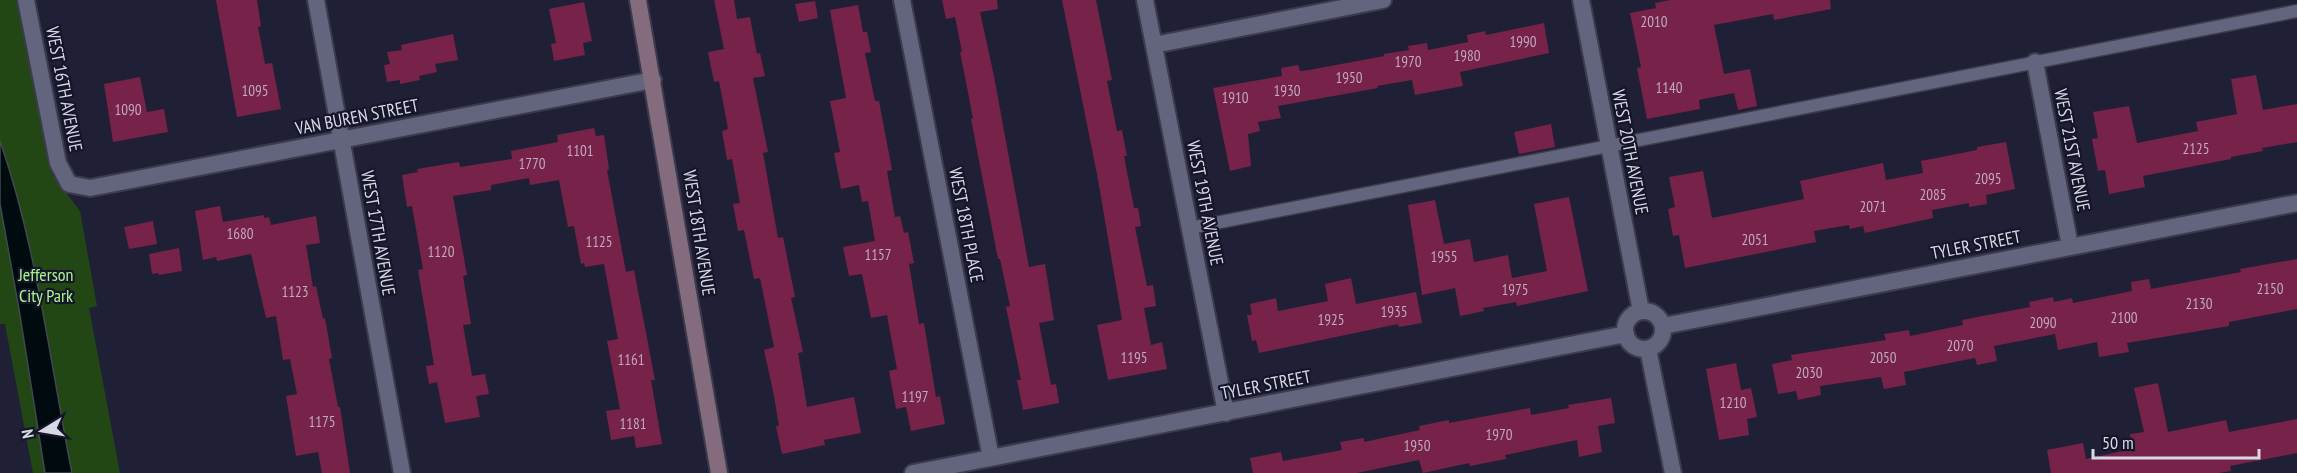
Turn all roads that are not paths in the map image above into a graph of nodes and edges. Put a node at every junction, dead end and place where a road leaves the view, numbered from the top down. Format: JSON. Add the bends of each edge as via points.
{"nodes":[{"id":1,"x":27,"y":0,"type":"edge"},
{"id":2,"x":316,"y":0,"type":"edge"},
{"id":3,"x":638,"y":0,"type":"edge"},
{"id":4,"x":902,"y":0,"type":"edge"},
{"id":5,"x":1145,"y":0,"type":"edge"},
{"id":6,"x":1383,"y":0,"type":"edge"},
{"id":7,"x":1581,"y":0,"type":"edge"},
{"id":8,"x":2297,"y":11,"type":"edge"},
{"id":9,"x":1154,"y":45,"type":"junction"},
{"id":10,"x":2035,"y":62,"type":"junction"},
{"id":11,"x":653,"y":80,"type":"junction"},
{"id":12,"x":341,"y":140,"type":"junction"},
{"id":13,"x":1609,"y":145,"type":"junction"},
{"id":14,"x":69,"y":184,"type":"joint"},
{"id":15,"x":2297,"y":202,"type":"edge"},
{"id":16,"x":1190,"y":228,"type":"junction"},
{"id":17,"x":2070,"y":246,"type":"junction"},
{"id":18,"x":1641,"y":311,"type":"junction"},
{"id":19,"x":1663,"y":326,"type":"junction"},
{"id":20,"x":1626,"y":334,"type":"junction"},
{"id":21,"x":1648,"y":349,"type":"junction"},
{"id":22,"x":1226,"y":413,"type":"junction"},
{"id":23,"x":991,"y":458,"type":"junction"},
{"id":24,"x":402,"y":473,"type":"edge"},
{"id":25,"x":719,"y":473,"type":"edge"},
{"id":26,"x":913,"y":473,"type":"edge"},
{"id":27,"x":1672,"y":473,"type":"edge"}],
"edges":[{"from":1,"to":14,"type":"street","name":"WEST 16TH AVENUE","via":[[58,163]]},
{"from":2,"to":12,"type":"street","name":"WEST 17TH AVENUE"},
{"from":3,"to":11,"type":"main road","name":"WEST 18TH AVENUE"},
{"from":4,"to":23,"type":"street","name":"WEST 18TH PLACE"},
{"from":5,"to":9,"type":"street","name":"WEST 19TH AVENUE"},
{"from":6,"to":9,"type":"street"},
{"from":7,"to":13,"type":"street","name":"WEST 20TH AVENUE"},
{"from":8,"to":10,"type":"lane"},
{"from":9,"to":16,"type":"street","name":"WEST 19TH AVENUE"},
{"from":10,"to":13,"type":"lane"},
{"from":10,"to":17,"type":"street","name":"WEST 21ST AVENUE"},
{"from":11,"to":12,"type":"street","name":"VAN BUREN STREET"},
{"from":11,"to":25,"type":"main road","name":"WEST 18TH AVENUE"},
{"from":12,"to":14,"type":"street","name":"VAN BUREN STREET","via":[[90,188]]},
{"from":12,"to":24,"type":"street","name":"WEST 17TH AVENUE"},
{"from":13,"to":16,"type":"lane"},
{"from":13,"to":18,"type":"street","name":"WEST 20TH AVENUE"},
{"from":15,"to":17,"type":"street","name":"TYLER STREET"},
{"from":16,"to":22,"type":"street","name":"WEST 19TH AVENUE"},
{"from":17,"to":19,"type":"street","name":"TYLER STREET"},
{"from":18,"to":19,"type":"street","via":[[1655,314]]},
{"from":18,"to":20,"type":"street","via":[[1628,320]]},
{"from":19,"to":21,"type":"street","via":[[1661,340]]},
{"from":20,"to":21,"type":"street","via":[[1634,346]]},
{"from":20,"to":22,"type":"street","name":"TYLER STREET"},
{"from":21,"to":27,"type":"street"},
{"from":22,"to":23,"type":"street","name":"TYLER STREET"},
{"from":23,"to":26,"type":"street","name":"TYLER STREET"}]}
